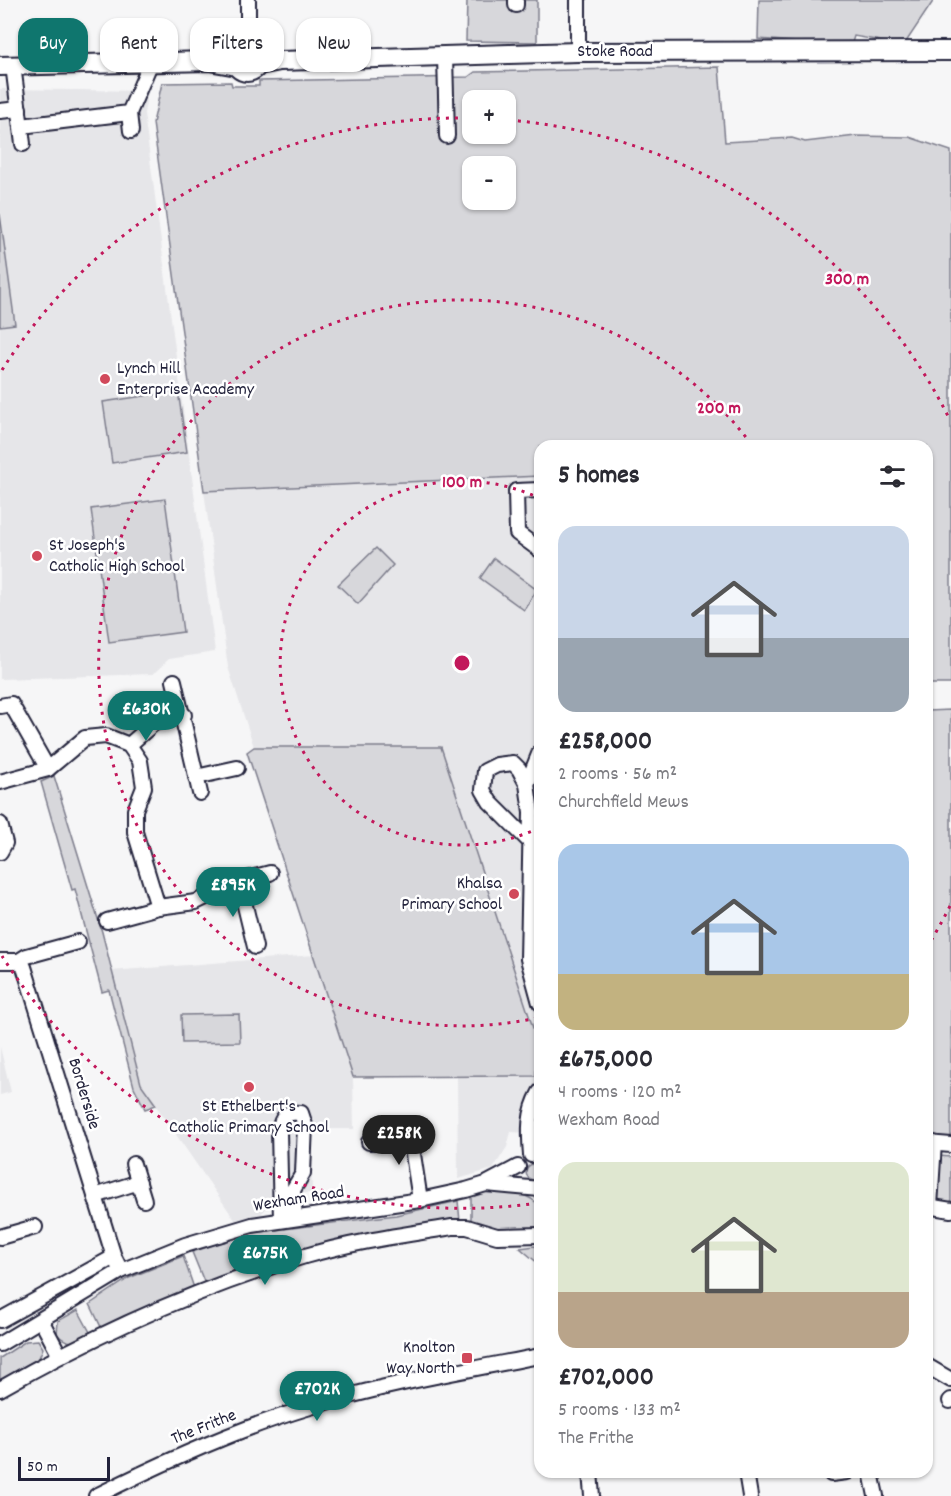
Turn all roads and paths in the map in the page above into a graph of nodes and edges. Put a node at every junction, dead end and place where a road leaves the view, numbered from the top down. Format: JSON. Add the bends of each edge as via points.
{"nodes":[{"id":1,"x":248,"y":0,"type":"edge"},
{"id":2,"x":578,"y":0,"type":"edge"},
{"id":3,"x":248,"y":18,"type":"edge"},
{"id":4,"x":951,"y":51,"type":"edge"},
{"id":5,"x":578,"y":52,"type":"junction"},
{"id":6,"x":445,"y":56,"type":"junction"},
{"id":7,"x":284,"y":61,"type":"edge"},
{"id":8,"x":100,"y":63,"type":"edge"},
{"id":9,"x":6,"y":66,"type":"edge"},
{"id":10,"x":147,"y":72,"type":"edge"},
{"id":11,"x":19,"y":108,"type":"junction"},
{"id":12,"x":0,"y":111,"type":"edge"},
{"id":13,"x":129,"y":113,"type":"junction"},
{"id":14,"x":21,"y":126,"type":"junction"},
{"id":15,"x":131,"y":131,"type":"dead end"},
{"id":16,"x":447,"y":136,"type":"dead end"},
{"id":17,"x":23,"y":144,"type":"dead end"},
{"id":18,"x":534,"y":490,"type":"edge"},
{"id":19,"x":534,"y":546,"type":"edge"},
{"id":20,"x":174,"y":681,"type":"dead end"},
{"id":21,"x":0,"y":706,"type":"edge"},
{"id":22,"x":184,"y":715,"type":"junction"},
{"id":23,"x":129,"y":745,"type":"junction"},
{"id":24,"x":534,"y":754,"type":"edge"},
{"id":25,"x":513,"y":763,"type":"junction"},
{"id":26,"x":534,"y":766,"type":"edge"},
{"id":27,"x":237,"y":768,"type":"dead end"},
{"id":28,"x":48,"y":769,"type":"junction"},
{"id":29,"x":196,"y":777,"type":"junction"},
{"id":30,"x":0,"y":782,"type":"edge"},
{"id":31,"x":527,"y":784,"type":"junction"},
{"id":32,"x":200,"y":794,"type":"dead end"},
{"id":33,"x":0,"y":824,"type":"edge"},
{"id":34,"x":529,"y":842,"type":"junction"},
{"id":35,"x":0,"y":852,"type":"edge"},
{"id":36,"x":270,"y":873,"type":"dead end"},
{"id":37,"x":239,"y":881,"type":"junction"},
{"id":38,"x":158,"y":907,"type":"junction"},
{"id":39,"x":108,"y":921,"type":"dead end"},
{"id":40,"x":78,"y":942,"type":"dead end"},
{"id":41,"x":255,"y":947,"type":"dead end"},
{"id":42,"x":0,"y":961,"type":"edge"},
{"id":43,"x":19,"y":961,"type":"junction"},
{"id":44,"x":534,"y":981,"type":"edge"},
{"id":45,"x":534,"y":1103,"type":"edge"},
{"id":46,"x":412,"y":1125,"type":"dead end"},
{"id":47,"x":411,"y":1141,"type":"junction"},
{"id":48,"x":369,"y":1142,"type":"dead end"},
{"id":49,"x":933,"y":1143,"type":"edge"},
{"id":50,"x":951,"y":1145,"type":"edge"},
{"id":51,"x":534,"y":1150,"type":"edge"},
{"id":52,"x":534,"y":1156,"type":"edge"},
{"id":53,"x":133,"y":1164,"type":"dead end"},
{"id":54,"x":518,"y":1167,"type":"junction"},
{"id":55,"x":139,"y":1182,"type":"junction"},
{"id":56,"x":486,"y":1184,"type":"junction"},
{"id":57,"x":525,"y":1187,"type":"junction"},
{"id":58,"x":534,"y":1188,"type":"edge"},
{"id":59,"x":95,"y":1196,"type":"junction"},
{"id":60,"x":144,"y":1200,"type":"dead end"},
{"id":61,"x":420,"y":1200,"type":"junction"},
{"id":62,"x":933,"y":1207,"type":"edge"},
{"id":63,"x":951,"y":1210,"type":"edge"},
{"id":64,"x":288,"y":1219,"type":"junction"},
{"id":65,"x":35,"y":1227,"type":"dead end"},
{"id":66,"x":534,"y":1235,"type":"edge"},
{"id":67,"x":0,"y":1237,"type":"edge"},
{"id":68,"x":114,"y":1257,"type":"junction"},
{"id":69,"x":121,"y":1271,"type":"junction"},
{"id":70,"x":0,"y":1320,"type":"edge"},
{"id":71,"x":41,"y":1320,"type":"junction"},
{"id":72,"x":0,"y":1344,"type":"edge"},
{"id":73,"x":60,"y":1356,"type":"junction"},
{"id":74,"x":534,"y":1357,"type":"edge"},
{"id":75,"x":933,"y":1370,"type":"edge"},
{"id":76,"x":951,"y":1380,"type":"edge"},
{"id":77,"x":0,"y":1389,"type":"edge"},
{"id":78,"x":590,"y":1478,"type":"edge"},
{"id":79,"x":747,"y":1478,"type":"edge"},
{"id":80,"x":872,"y":1478,"type":"edge"},
{"id":81,"x":96,"y":1496,"type":"edge"},
{"id":82,"x":592,"y":1496,"type":"edge"},
{"id":83,"x":750,"y":1496,"type":"edge"},
{"id":84,"x":876,"y":1496,"type":"edge"}],
"edges":[{"from":1,"to":3,"type":"street"},
{"from":2,"to":5,"type":"street"},
{"from":4,"to":5,"type":"main road","name":"Stoke Road"},
{"from":5,"to":6,"type":"main road","name":"Stoke Road"},
{"from":6,"to":7,"type":"main road","name":"Stoke Road"},
{"from":6,"to":16,"type":"street"},
{"from":8,"to":9,"type":"main road","name":"Stoke Road"},
{"from":9,"to":11,"type":"street"},
{"from":10,"to":13,"type":"street"},
{"from":11,"to":12,"type":"street"},
{"from":11,"to":14,"type":"street"},
{"from":13,"to":14,"type":"street"},
{"from":13,"to":15,"type":"street"},
{"from":14,"to":17,"type":"street"},
{"from":18,"to":19,"type":"street","via":[[516,490],[517,533]]},
{"from":20,"to":22,"type":"street"},
{"from":21,"to":28,"type":"street","via":[[11,704]]},
{"from":22,"to":23,"type":"street","via":[[154,723]]},
{"from":22,"to":29,"type":"street"},
{"from":23,"to":28,"type":"street","via":[[106,736],[86,738]]},
{"from":23,"to":38,"type":"street","via":[[140,761],[144,787],[135,810],[135,832]]},
{"from":24,"to":25,"type":"street"},
{"from":25,"to":31,"type":"street"},
{"from":25,"to":34,"type":"street","via":[[485,771],[483,790]]},
{"from":26,"to":31,"type":"street"},
{"from":27,"to":29,"type":"street"},
{"from":28,"to":30,"type":"street"},
{"from":29,"to":32,"type":"street"},
{"from":31,"to":34,"type":"street","via":[[531,812]]},
{"from":33,"to":35,"type":"street","via":[[5,843]]},
{"from":34,"to":44,"type":"street","via":[[528,959]]},
{"from":36,"to":37,"type":"street"},
{"from":37,"to":38,"type":"street","via":[[196,902]]},
{"from":37,"to":41,"type":"street"},
{"from":38,"to":39,"type":"street"},
{"from":40,"to":43,"type":"street"},
{"from":42,"to":43,"type":"street"},
{"from":43,"to":59,"type":"street","name":"Borderside"},
{"from":45,"to":51,"type":"street","via":[[528,1123]]},
{"from":46,"to":47,"type":"street"},
{"from":47,"to":48,"type":"street"},
{"from":47,"to":61,"type":"street"},
{"from":49,"to":50,"type":"street"},
{"from":52,"to":54,"type":"street","name":"Wexham Road"},
{"from":53,"to":55,"type":"street"},
{"from":54,"to":56,"type":"street","name":"Wexham Road"},
{"from":54,"to":57,"type":"street","via":[[518,1178]]},
{"from":55,"to":59,"type":"street"},
{"from":55,"to":60,"type":"street"},
{"from":56,"to":57,"type":"street","name":"Wexham Road"},
{"from":56,"to":61,"type":"street","name":"Wexham Road"},
{"from":57,"to":58,"type":"street","name":"Wexham Road"},
{"from":59,"to":68,"type":"street","name":"Borderside"},
{"from":61,"to":64,"type":"street","name":"Wexham Road"},
{"from":62,"to":63,"type":"street"},
{"from":64,"to":64,"type":"street","via":[[279,1131],[281,1120],[294,1112],[301,1113],[305,1125],[303,1173],[293,1190]]},
{"from":64,"to":69,"type":"street","name":"Wexham Road","via":[[185,1245]]},
{"from":65,"to":67,"type":"street"},
{"from":66,"to":73,"type":"street","via":[[497,1236],[452,1227],[307,1256],[213,1286]]},
{"from":68,"to":69,"type":"street","name":"Borderside"},
{"from":68,"to":70,"type":"street"},
{"from":69,"to":71,"type":"street","name":"Wexham Road"},
{"from":71,"to":72,"type":"street","name":"Wexham Road"},
{"from":71,"to":73,"type":"street"},
{"from":73,"to":77,"type":"street"},
{"from":74,"to":81,"type":"street","name":"The Frithe","via":[[412,1380],[307,1408],[209,1444]]},
{"from":75,"to":76,"type":"street"},
{"from":78,"to":82,"type":"street"},
{"from":79,"to":83,"type":"street"},
{"from":80,"to":84,"type":"street"}]}
